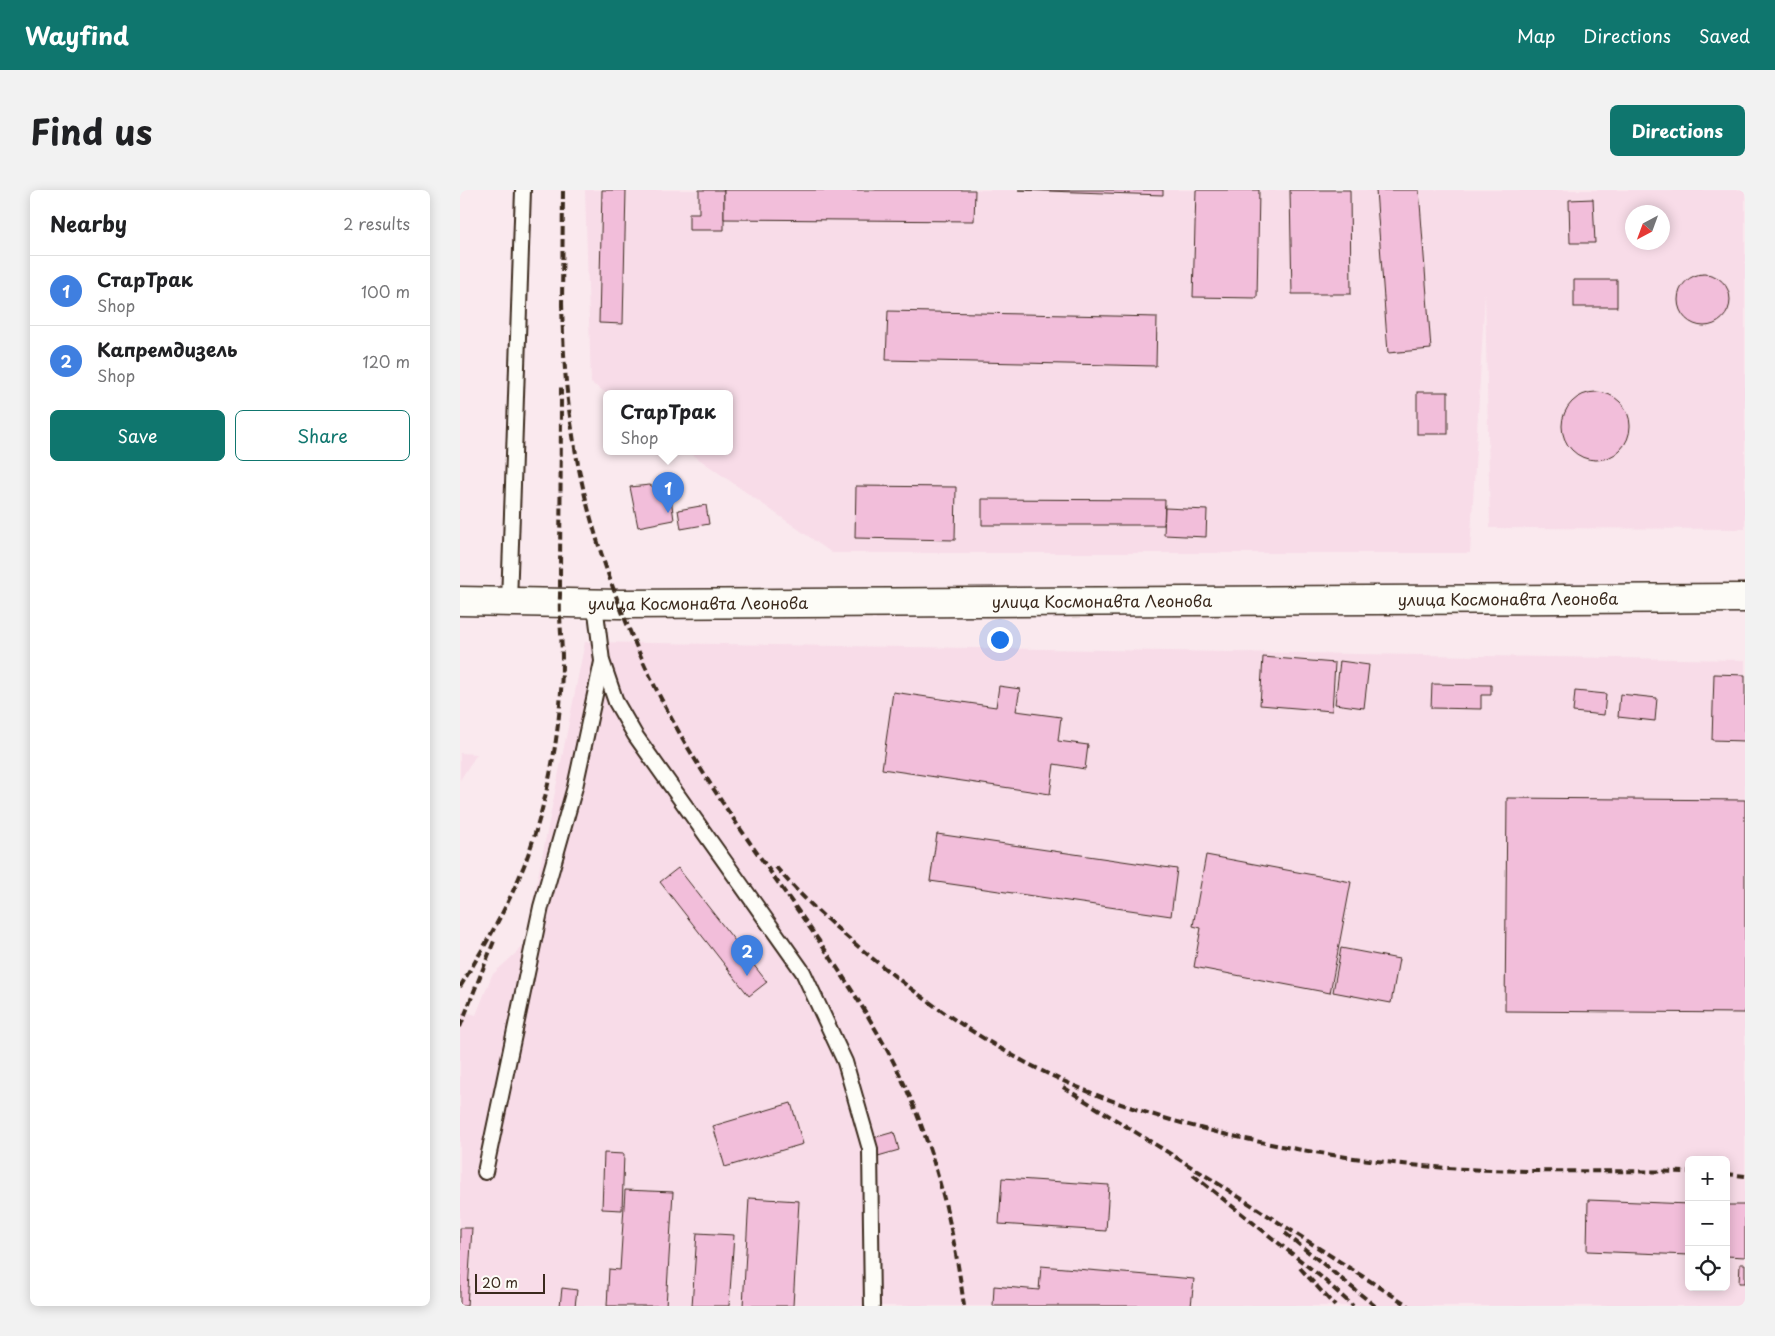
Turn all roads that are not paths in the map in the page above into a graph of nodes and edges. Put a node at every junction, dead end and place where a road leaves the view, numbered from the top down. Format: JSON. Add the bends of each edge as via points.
{"nodes":[{"id":1,"x":523,"y":190,"type":"edge"},
{"id":2,"x":1745,"y":598,"type":"edge"},
{"id":3,"x":460,"y":602,"type":"edge"},
{"id":4,"x":509,"y":602,"type":"junction"},
{"id":5,"x":595,"y":604,"type":"junction"},
{"id":6,"x":602,"y":661,"type":"junction"},
{"id":7,"x":485,"y":1172,"type":"dead end"},
{"id":8,"x":872,"y":1306,"type":"edge"}],
"edges":[{"from":1,"to":4,"type":"lane"},
{"from":2,"to":5,"type":"street","name":"улица Космонавта Леонова"},
{"from":3,"to":4,"type":"street","name":"улица Космонавта Леонова"},
{"from":4,"to":5,"type":"street","name":"улица Космонавта Леонова"},
{"from":5,"to":6,"type":"lane"},
{"from":6,"to":7,"type":"lane","via":[[576,788],[541,907]]},
{"from":6,"to":8,"type":"lane","via":[[616,702],[635,735],[803,972],[845,1062],[870,1148]]}]}
